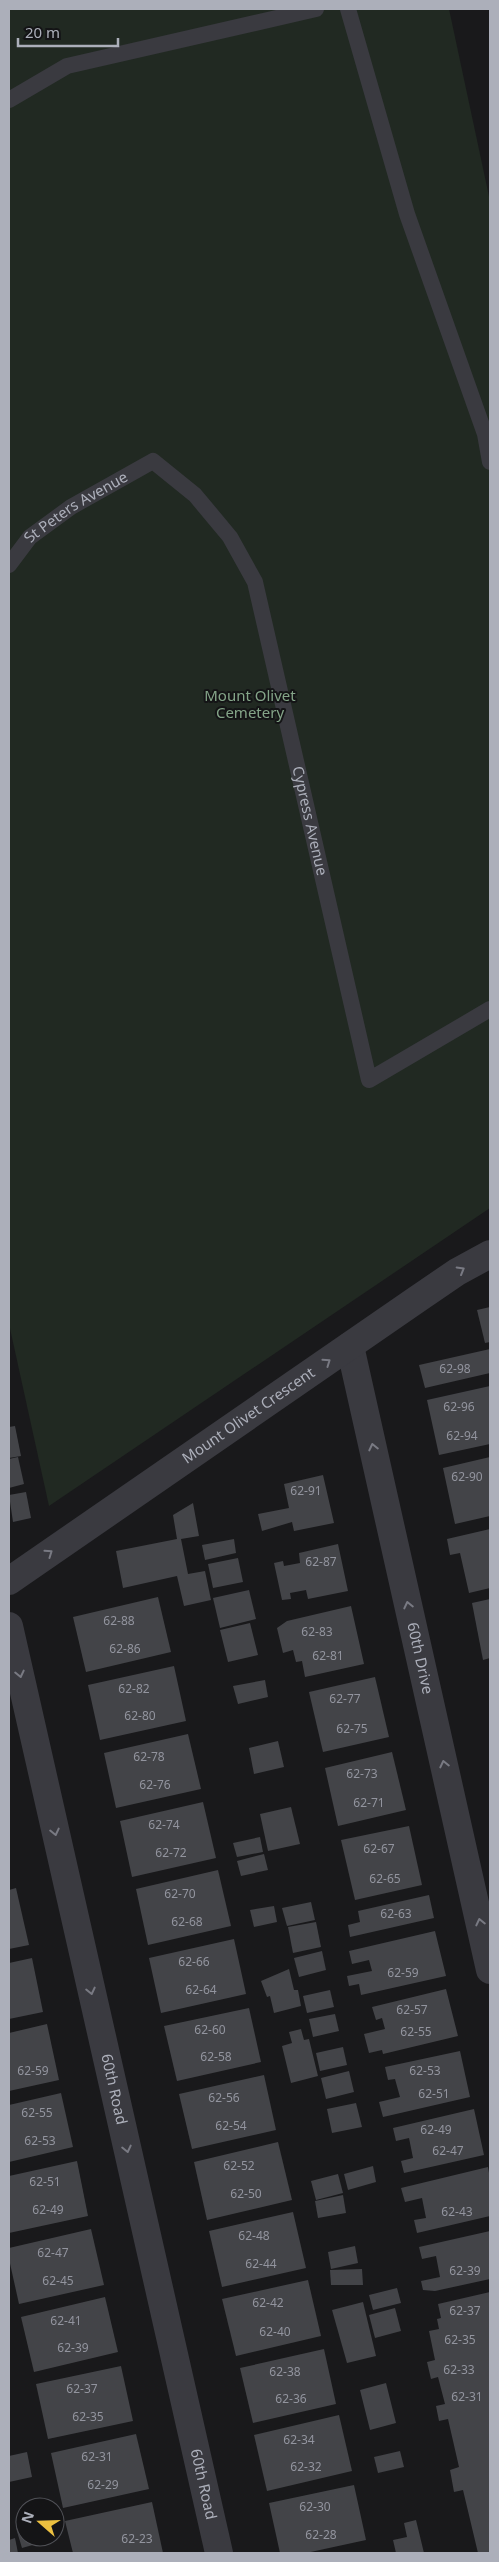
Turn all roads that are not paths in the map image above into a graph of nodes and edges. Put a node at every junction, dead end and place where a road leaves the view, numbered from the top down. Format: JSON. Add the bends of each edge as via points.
{"nodes":[{"id":1,"x":316,"y":9,"type":"edge"},
{"id":2,"x":348,"y":9,"type":"edge"},
{"id":3,"x":9,"y":100,"type":"edge"},
{"id":4,"x":153,"y":461,"type":"joint"},
{"id":5,"x":490,"y":462,"type":"edge"},
{"id":6,"x":9,"y":565,"type":"edge"},
{"id":7,"x":490,"y":1009,"type":"edge"},
{"id":8,"x":490,"y":1254,"type":"edge"},
{"id":9,"x":350,"y":1346,"type":"junction"},
{"id":10,"x":9,"y":1581,"type":"edge"},
{"id":11,"x":9,"y":1626,"type":"edge"},
{"id":12,"x":490,"y":1970,"type":"edge"},
{"id":13,"x":219,"y":2553,"type":"edge"}],
"edges":[{"from":1,"to":3,"type":"lane","via":[[66,66]]},
{"from":2,"to":5,"type":"lane","via":[[407,214],[485,434]]},
{"from":4,"to":6,"type":"lane","name":"St Peters Avenue","via":[[71,507],[36,532]]},
{"from":4,"to":7,"type":"lane","name":"Cypress Avenue","via":[[195,495],[230,538],[255,582],[369,1080]]},
{"from":9,"to":8,"type":"street","name":"Mount Olivet Crescent","one_way":true,"via":[[457,1272]]},
{"from":10,"to":9,"type":"street","name":"Mount Olivet Crescent","one_way":true},
{"from":12,"to":9,"type":"street","name":"60th Drive","one_way":true},
{"from":11,"to":13,"type":"street","name":"60th Road","one_way":true}]}
